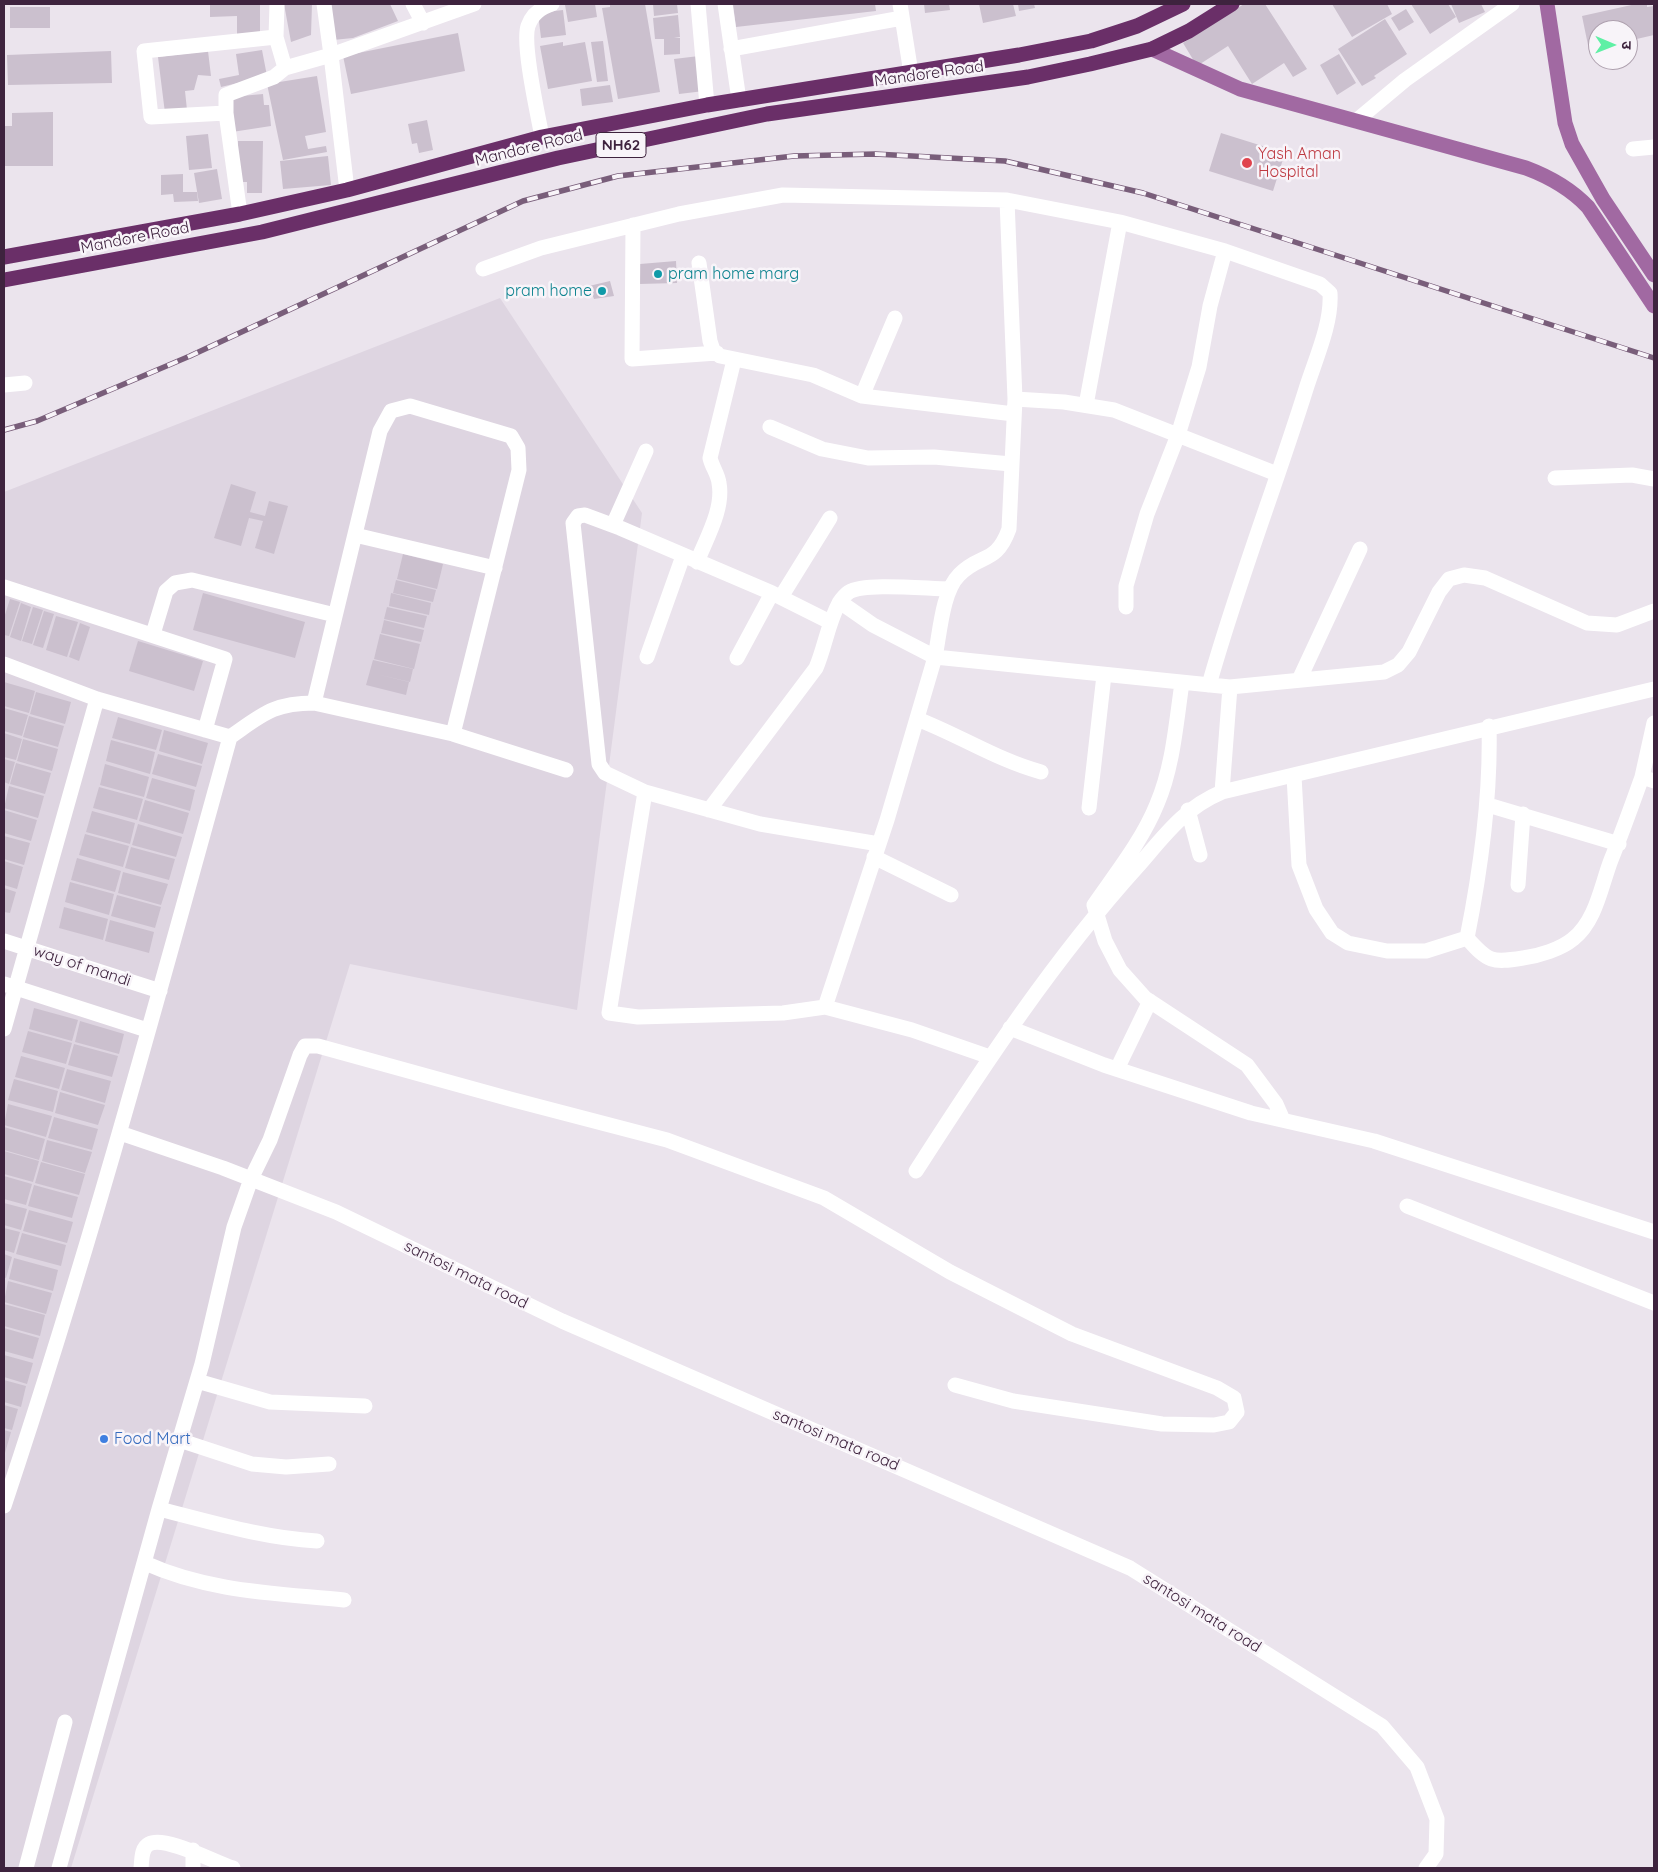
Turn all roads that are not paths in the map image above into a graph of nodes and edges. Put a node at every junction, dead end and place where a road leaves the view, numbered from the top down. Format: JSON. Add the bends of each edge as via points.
{"nodes":[{"id":1,"x":277,"y":4,"type":"edge"},
{"id":2,"x":324,"y":4,"type":"edge"},
{"id":3,"x":413,"y":4,"type":"edge"},
{"id":4,"x":474,"y":4,"type":"edge"},
{"id":5,"x":552,"y":4,"type":"edge"},
{"id":6,"x":698,"y":4,"type":"edge"},
{"id":7,"x":725,"y":4,"type":"edge"},
{"id":8,"x":1183,"y":4,"type":"edge"},
{"id":9,"x":1232,"y":4,"type":"edge"},
{"id":10,"x":1512,"y":4,"type":"edge"},
{"id":11,"x":1547,"y":4,"type":"edge"},
{"id":12,"x":901,"y":11,"type":"edge"},
{"id":13,"x":423,"y":23,"type":"junction"},
{"id":14,"x":276,"y":37,"type":"junction"},
{"id":15,"x":731,"y":49,"type":"junction"},
{"id":16,"x":1152,"y":49,"type":"junction"},
{"id":17,"x":331,"y":55,"type":"junction"},
{"id":18,"x":285,"y":68,"type":"junction"},
{"id":19,"x":911,"y":73,"type":"junction"},
{"id":20,"x":739,"y":100,"type":"junction"},
{"id":21,"x":707,"y":105,"type":"junction"},
{"id":22,"x":226,"y":114,"type":"junction"},
{"id":23,"x":1356,"y":121,"type":"junction"},
{"id":24,"x":542,"y":137,"type":"junction"},
{"id":25,"x":1654,"y":147,"type":"edge"},
{"id":26,"x":1633,"y":150,"type":"dead end"},
{"id":27,"x":347,"y":190,"type":"junction"},
{"id":28,"x":1007,"y":200,"type":"junction"},
{"id":29,"x":240,"y":214,"type":"junction"},
{"id":30,"x":1120,"y":222,"type":"junction"},
{"id":31,"x":633,"y":225,"type":"junction"},
{"id":32,"x":1225,"y":251,"type":"junction"},
{"id":33,"x":4,"y":257,"type":"edge"},
{"id":34,"x":699,"y":263,"type":"dead end"},
{"id":35,"x":483,"y":270,"type":"dead end"},
{"id":36,"x":1654,"y":275,"type":"edge"},
{"id":37,"x":4,"y":280,"type":"edge"},
{"id":38,"x":1654,"y":306,"type":"edge"},
{"id":39,"x":895,"y":318,"type":"dead end"},
{"id":40,"x":717,"y":353,"type":"junction"},
{"id":41,"x":734,"y":360,"type":"junction"},
{"id":42,"x":25,"y":383,"type":"dead end"},
{"id":43,"x":4,"y":385,"type":"edge"},
{"id":44,"x":862,"y":396,"type":"junction"},
{"id":45,"x":1086,"y":405,"type":"junction"},
{"id":46,"x":1015,"y":407,"type":"junction"},
{"id":47,"x":770,"y":427,"type":"dead end"},
{"id":48,"x":1178,"y":435,"type":"junction"},
{"id":49,"x":646,"y":451,"type":"dead end"},
{"id":50,"x":1011,"y":464,"type":"junction"},
{"id":51,"x":1278,"y":474,"type":"junction"},
{"id":52,"x":1555,"y":478,"type":"dead end"},
{"id":53,"x":1654,"y":479,"type":"edge"},
{"id":54,"x":830,"y":518,"type":"dead end"},
{"id":55,"x":612,"y":525,"type":"junction"},
{"id":56,"x":355,"y":535,"type":"junction"},
{"id":57,"x":1360,"y":549,"type":"dead end"},
{"id":58,"x":683,"y":556,"type":"junction"},
{"id":59,"x":697,"y":562,"type":"junction"},
{"id":60,"x":495,"y":568,"type":"junction"},
{"id":61,"x":4,"y":587,"type":"edge"},
{"id":62,"x":949,"y":589,"type":"junction"},
{"id":63,"x":776,"y":595,"type":"junction"},
{"id":64,"x":840,"y":602,"type":"junction"},
{"id":65,"x":1126,"y":607,"type":"dead end"},
{"id":66,"x":1654,"y":611,"type":"edge"},
{"id":67,"x":335,"y":615,"type":"junction"},
{"id":68,"x":830,"y":622,"type":"junction"},
{"id":69,"x":153,"y":634,"type":"junction"},
{"id":70,"x":647,"y":657,"type":"dead end"},
{"id":71,"x":935,"y":657,"type":"junction"},
{"id":72,"x":737,"y":658,"type":"dead end"},
{"id":73,"x":4,"y":664,"type":"edge"},
{"id":74,"x":1104,"y":675,"type":"junction"},
{"id":75,"x":1299,"y":680,"type":"junction"},
{"id":76,"x":1182,"y":683,"type":"junction"},
{"id":77,"x":1209,"y":685,"type":"junction"},
{"id":78,"x":1230,"y":687,"type":"junction"},
{"id":79,"x":1654,"y":689,"type":"edge"},
{"id":80,"x":97,"y":699,"type":"junction"},
{"id":81,"x":314,"y":703,"type":"junction"},
{"id":82,"x":917,"y":719,"type":"junction"},
{"id":83,"x":1654,"y":723,"type":"edge"},
{"id":84,"x":1489,"y":726,"type":"junction"},
{"id":85,"x":205,"y":730,"type":"junction"},
{"id":86,"x":453,"y":734,"type":"junction"},
{"id":87,"x":230,"y":737,"type":"junction"},
{"id":88,"x":566,"y":770,"type":"dead end"},
{"id":89,"x":1041,"y":772,"type":"dead end"},
{"id":90,"x":1294,"y":776,"type":"junction"},
{"id":91,"x":1648,"y":779,"type":"edge"},
{"id":92,"x":645,"y":792,"type":"junction"},
{"id":93,"x":1222,"y":792,"type":"junction"},
{"id":94,"x":1488,"y":805,"type":"junction"},
{"id":95,"x":1089,"y":808,"type":"dead end"},
{"id":96,"x":709,"y":810,"type":"junction"},
{"id":97,"x":1188,"y":810,"type":"junction"},
{"id":98,"x":1523,"y":814,"type":"junction"},
{"id":99,"x":1619,"y":844,"type":"junction"},
{"id":100,"x":877,"y":851,"type":"junction"},
{"id":101,"x":1200,"y":855,"type":"dead end"},
{"id":102,"x":1518,"y":885,"type":"dead end"},
{"id":103,"x":951,"y":895,"type":"dead end"},
{"id":104,"x":1097,"y":913,"type":"junction"},
{"id":105,"x":1467,"y":938,"type":"junction"},
{"id":106,"x":4,"y":941,"type":"edge"},
{"id":107,"x":27,"y":948,"type":"junction"},
{"id":108,"x":10,"y":986,"type":"edge"},
{"id":109,"x":160,"y":990,"type":"junction"},
{"id":110,"x":1150,"y":1001,"type":"junction"},
{"id":111,"x":825,"y":1007,"type":"junction"},
{"id":112,"x":1010,"y":1028,"type":"junction"},
{"id":113,"x":4,"y":1029,"type":"edge"},
{"id":114,"x":147,"y":1030,"type":"junction"},
{"id":115,"x":990,"y":1057,"type":"junction"},
{"id":116,"x":1117,"y":1069,"type":"junction"},
{"id":117,"x":1283,"y":1120,"type":"junction"},
{"id":118,"x":120,"y":1133,"type":"junction"},
{"id":119,"x":916,"y":1171,"type":"dead end"},
{"id":120,"x":251,"y":1179,"type":"junction"},
{"id":121,"x":1407,"y":1206,"type":"dead end"},
{"id":122,"x":1654,"y":1232,"type":"edge"},
{"id":123,"x":1654,"y":1302,"type":"edge"},
{"id":124,"x":197,"y":1381,"type":"junction"},
{"id":125,"x":955,"y":1386,"type":"dead end"},
{"id":126,"x":365,"y":1406,"type":"dead end"},
{"id":127,"x":179,"y":1440,"type":"junction"},
{"id":128,"x":329,"y":1464,"type":"dead end"},
{"id":129,"x":6,"y":1490,"type":"edge"},
{"id":130,"x":4,"y":1506,"type":"edge"},
{"id":131,"x":159,"y":1509,"type":"junction"},
{"id":132,"x":317,"y":1541,"type":"dead end"},
{"id":133,"x":146,"y":1563,"type":"junction"},
{"id":134,"x":344,"y":1600,"type":"dead end"},
{"id":135,"x":65,"y":1722,"type":"dead end"},
{"id":136,"x":193,"y":1850,"type":"junction"},
{"id":137,"x":26,"y":1868,"type":"edge"},
{"id":138,"x":59,"y":1868,"type":"edge"},
{"id":139,"x":141,"y":1868,"type":"edge"},
{"id":140,"x":193,"y":1868,"type":"edge"},
{"id":141,"x":233,"y":1868,"type":"edge"},
{"id":142,"x":1426,"y":1868,"type":"edge"}],
"edges":[{"from":1,"to":14,"type":"street"},
{"from":2,"to":17,"type":"street"},
{"from":3,"to":13,"type":"street"},
{"from":4,"to":13,"type":"street"},
{"from":5,"to":24,"type":"street","via":[[540,8],[527,29],[529,65]]},
{"from":6,"to":21,"type":"street"},
{"from":7,"to":15,"type":"street"},
{"from":8,"to":19,"type":"highway","name":"Mandore Road","number":"NH62","via":[[1137,26],[1091,40]]},
{"from":9,"to":16,"type":"highway","name":"Mandore Road","number":"NH62"},
{"from":10,"to":23,"type":"street","via":[[1406,80]]},
{"from":11,"to":36,"type":"main road","via":[[1565,123],[1572,144],[1603,199]]},
{"from":12,"to":15,"type":"street"},
{"from":12,"to":19,"type":"street"},
{"from":13,"to":17,"type":"street"},
{"from":14,"to":18,"type":"street"},
{"from":14,"to":22,"type":"street","via":[[144,51],[151,118]]},
{"from":15,"to":20,"type":"street"},
{"from":16,"to":23,"type":"main road","via":[[1240,89]]},
{"from":16,"to":37,"type":"highway","name":"Mandore Road","number":"NH62","via":[[1028,78],[767,114],[558,158],[262,232]]},
{"from":17,"to":18,"type":"street"},
{"from":17,"to":27,"type":"street"},
{"from":18,"to":22,"type":"street","via":[[274,77],[226,95]]},
{"from":19,"to":20,"type":"highway","name":"Mandore Road","number":"NH62"},
{"from":20,"to":21,"type":"highway","name":"Mandore Road","number":"NH62"},
{"from":21,"to":24,"type":"highway","name":"Mandore Road","number":"NH62"},
{"from":22,"to":29,"type":"street"},
{"from":23,"to":38,"type":"main road","via":[[1526,168],[1560,184],[1588,207]]},
{"from":24,"to":27,"type":"highway","name":"Mandore Road","number":"NH62"},
{"from":25,"to":26,"type":"street"},
{"from":27,"to":29,"type":"highway","name":"Mandore Road","number":"NH62"},
{"from":28,"to":30,"type":"street"},
{"from":28,"to":31,"type":"street","via":[[783,195]]},
{"from":28,"to":46,"type":"street"},
{"from":29,"to":33,"type":"highway","name":"Mandore Road","number":"NH62"},
{"from":30,"to":32,"type":"street"},
{"from":30,"to":45,"type":"street"},
{"from":31,"to":35,"type":"street","via":[[541,248]]},
{"from":31,"to":40,"type":"street","via":[[632,359]]},
{"from":32,"to":48,"type":"street","via":[[1210,306],[1199,367]]},
{"from":32,"to":51,"type":"street","via":[[1320,284],[1330,293],[1325,327]]},
{"from":34,"to":40,"type":"street","via":[[710,341]]},
{"from":39,"to":44,"type":"street"},
{"from":40,"to":41,"type":"street"},
{"from":41,"to":44,"type":"street","via":[[792,369]]},
{"from":41,"to":59,"type":"street","via":[[710,458],[719,482],[719,504]]},
{"from":42,"to":43,"type":"street"},
{"from":44,"to":46,"type":"street"},
{"from":45,"to":46,"type":"street","via":[[1064,402]]},
{"from":45,"to":48,"type":"street","via":[[1114,410]]},
{"from":46,"to":50,"type":"street"},
{"from":47,"to":50,"type":"street","via":[[822,448],[868,458],[934,457]]},
{"from":48,"to":51,"type":"street"},
{"from":48,"to":65,"type":"street","via":[[1147,514],[1126,586]]},
{"from":49,"to":55,"type":"street"},
{"from":50,"to":62,"type":"street","via":[[1009,529],[1004,544],[993,555],[966,568]]},
{"from":51,"to":77,"type":"street"},
{"from":52,"to":53,"type":"street","via":[[1632,476]]},
{"from":54,"to":63,"type":"street"},
{"from":55,"to":58,"type":"street"},
{"from":55,"to":92,"type":"street","via":[[585,515],[578,516],[574,523],[599,764],[604,773]]},
{"from":56,"to":60,"type":"street"},
{"from":56,"to":60,"type":"street","via":[[380,431],[391,411],[410,406],[511,436],[518,448],[519,470]]},
{"from":56,"to":67,"type":"street"},
{"from":57,"to":75,"type":"street"},
{"from":58,"to":59,"type":"street"},
{"from":58,"to":70,"type":"street"},
{"from":59,"to":63,"type":"street"},
{"from":60,"to":86,"type":"street"},
{"from":61,"to":69,"type":"street"},
{"from":62,"to":64,"type":"street","via":[[872,587],[849,592]]},
{"from":62,"to":71,"type":"street"},
{"from":63,"to":68,"type":"street"},
{"from":63,"to":72,"type":"street"},
{"from":64,"to":68,"type":"street"},
{"from":64,"to":71,"type":"street","via":[[873,625]]},
{"from":66,"to":75,"type":"street","via":[[1617,625],[1587,623],[1485,578],[1464,574],[1449,579],[1439,592],[1409,652],[1398,666],[1384,672]]},
{"from":67,"to":69,"type":"street","via":[[192,580],[175,583],[166,591]]},
{"from":67,"to":81,"type":"street"},
{"from":68,"to":96,"type":"street","via":[[825,648],[816,668]]},
{"from":69,"to":85,"type":"street","via":[[226,659]]},
{"from":71,"to":74,"type":"street"},
{"from":71,"to":82,"type":"street"},
{"from":73,"to":80,"type":"street"},
{"from":74,"to":76,"type":"street"},
{"from":74,"to":95,"type":"street"},
{"from":75,"to":78,"type":"street"},
{"from":76,"to":77,"type":"street"},
{"from":76,"to":104,"type":"street","via":[[1169,766],[1158,804],[1134,847],[1094,905]]},
{"from":77,"to":78,"type":"street"},
{"from":78,"to":93,"type":"street"},
{"from":79,"to":84,"type":"street"},
{"from":80,"to":85,"type":"street"},
{"from":80,"to":107,"type":"street"},
{"from":81,"to":86,"type":"street"},
{"from":81,"to":87,"type":"street","via":[[272,708]]},
{"from":82,"to":89,"type":"street","via":[[1000,759]]},
{"from":82,"to":100,"type":"street"},
{"from":83,"to":91,"type":"street"},
{"from":84,"to":90,"type":"street"},
{"from":84,"to":94,"type":"street"},
{"from":85,"to":87,"type":"street"},
{"from":86,"to":88,"type":"street"},
{"from":87,"to":109,"type":"street"},
{"from":90,"to":93,"type":"street"},
{"from":90,"to":105,"type":"street","via":[[1300,865],[1316,909],[1332,933],[1348,943],[1388,951],[1426,951]]},
{"from":91,"to":99,"type":"street"},
{"from":92,"to":96,"type":"street"},
{"from":92,"to":111,"type":"street","via":[[608,1013],[638,1017],[783,1013]]},
{"from":93,"to":97,"type":"street"},
{"from":94,"to":98,"type":"street"},
{"from":94,"to":105,"type":"street"},
{"from":96,"to":100,"type":"street"},
{"from":97,"to":101,"type":"street"},
{"from":97,"to":104,"type":"street"},
{"from":98,"to":99,"type":"street"},
{"from":98,"to":102,"type":"street"},
{"from":99,"to":105,"type":"street","via":[[1582,930],[1562,946],[1526,958],[1492,960],[1482,956]]},
{"from":100,"to":103,"type":"street"},
{"from":100,"to":111,"type":"street"},
{"from":104,"to":110,"type":"street","via":[[1105,941],[1120,970]]},
{"from":104,"to":112,"type":"street"},
{"from":106,"to":107,"type":"street","name":"way of mandi"},
{"from":107,"to":108,"type":"street"},
{"from":107,"to":109,"type":"street","name":"way of mandi"},
{"from":108,"to":113,"type":"street"},
{"from":108,"to":114,"type":"street"},
{"from":109,"to":114,"type":"street"},
{"from":110,"to":116,"type":"street"},
{"from":110,"to":117,"type":"street","via":[[1247,1065],[1276,1104]]},
{"from":111,"to":115,"type":"street","via":[[912,1030]]},
{"from":112,"to":115,"type":"street"},
{"from":112,"to":116,"type":"street"},
{"from":114,"to":118,"type":"street"},
{"from":115,"to":119,"type":"street"},
{"from":116,"to":117,"type":"street","via":[[1251,1113]]},
{"from":117,"to":122,"type":"street","via":[[1374,1140]]},
{"from":118,"to":120,"type":"street","name":"santosi mata road"},
{"from":118,"to":129,"type":"street"},
{"from":120,"to":124,"type":"street","via":[[234,1228]]},
{"from":120,"to":125,"type":"street","via":[[270,1140],[300,1055],[305,1046],[318,1046],[667,1140],[824,1198],[950,1272],[1072,1334],[1217,1388],[1234,1398],[1237,1412],[1229,1422],[1214,1426],[1162,1424],[1013,1401]]},
{"from":120,"to":142,"type":"street","name":"santosi mata road","via":[[336,1212],[562,1322],[1130,1568],[1382,1726],[1417,1767],[1437,1819],[1436,1854]]},
{"from":121,"to":123,"type":"street"},
{"from":124,"to":126,"type":"street","via":[[270,1402]]},
{"from":124,"to":127,"type":"street"},
{"from":127,"to":128,"type":"street","via":[[261,1465]]},
{"from":127,"to":131,"type":"street"},
{"from":129,"to":130,"type":"street"},
{"from":131,"to":132,"type":"street","via":[[284,1540]]},
{"from":131,"to":133,"type":"street"},
{"from":133,"to":134,"type":"street","via":[[198,1583]]},
{"from":133,"to":138,"type":"street"},
{"from":135,"to":137,"type":"street"},
{"from":136,"to":139,"type":"street","via":[[156,1841],[142,1851]]},
{"from":136,"to":140,"type":"street"},
{"from":136,"to":141,"type":"street"}]}
